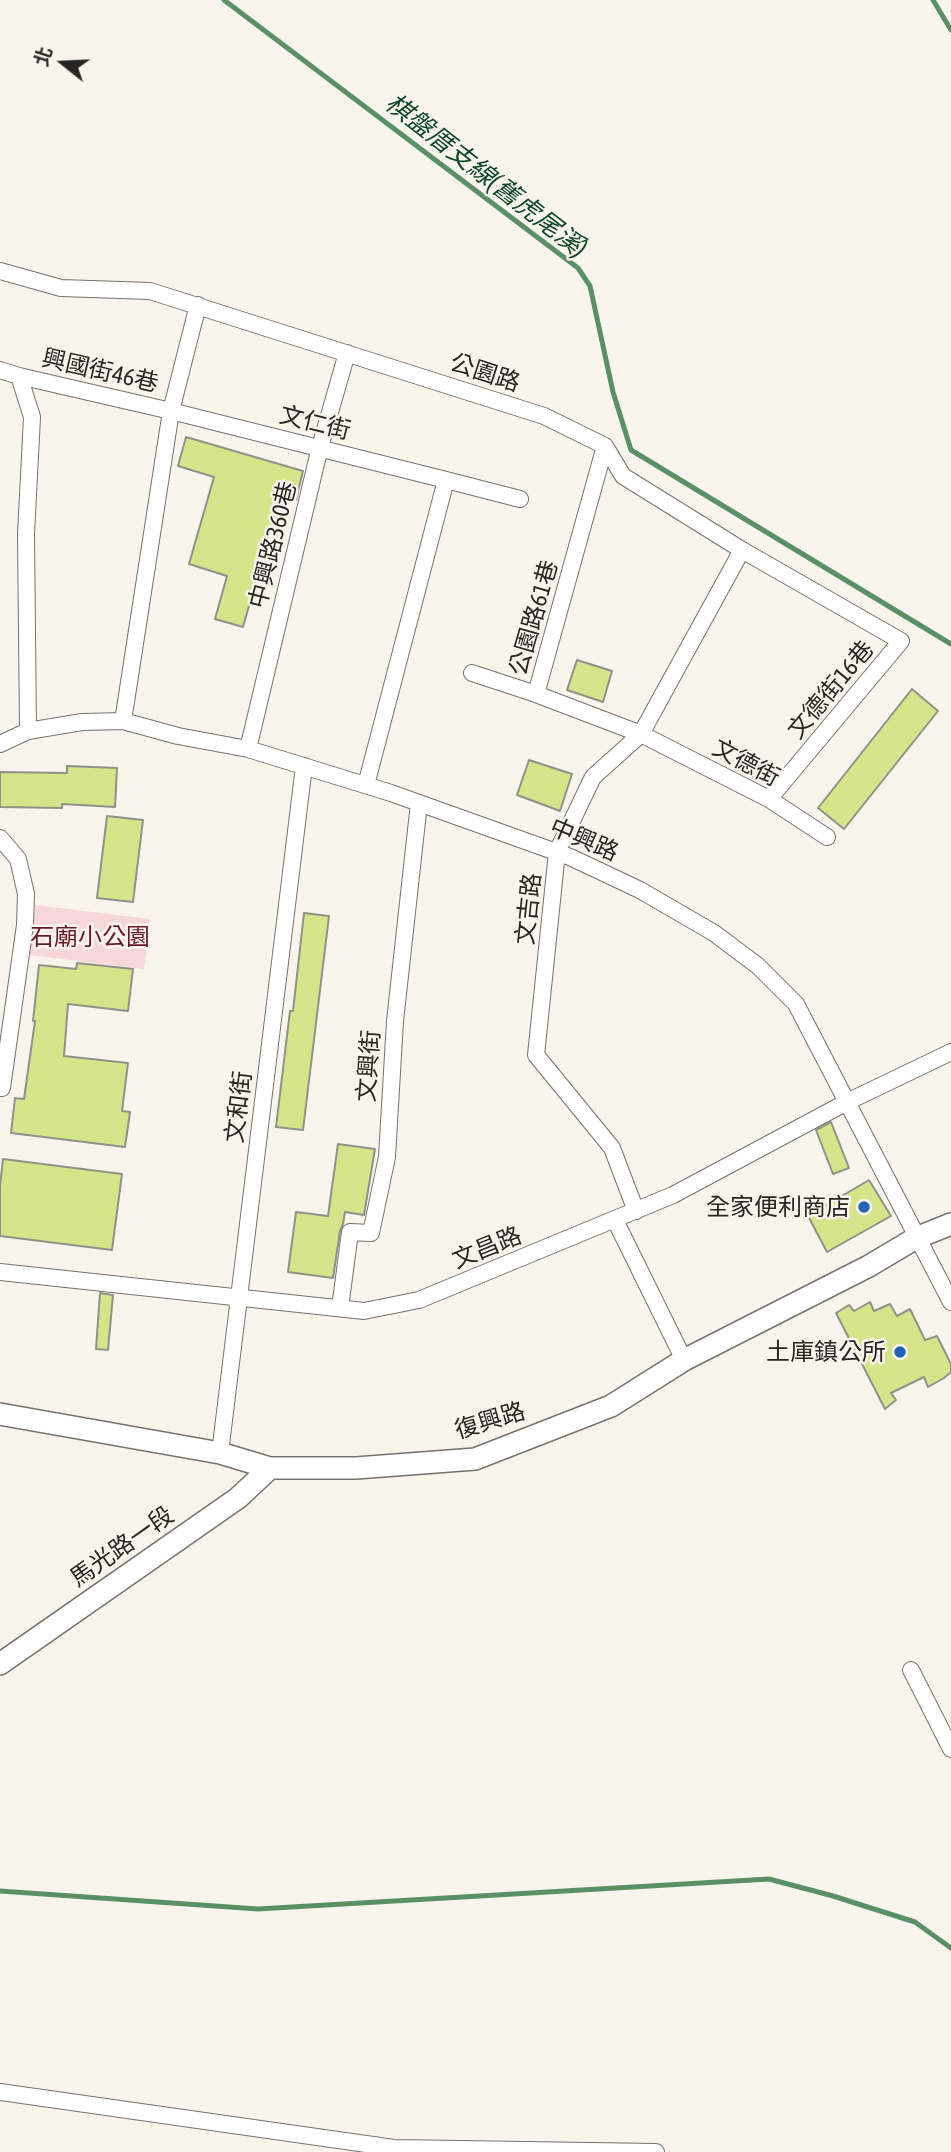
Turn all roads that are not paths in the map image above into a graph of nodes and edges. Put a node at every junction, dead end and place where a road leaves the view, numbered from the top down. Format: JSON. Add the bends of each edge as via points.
{"nodes":[{"id":1,"x":0,"y":271,"type":"edge"},
{"id":2,"x":198,"y":305,"type":"junction"},
{"id":3,"x":347,"y":353,"type":"junction"},
{"id":4,"x":0,"y":370,"type":"edge"},
{"id":5,"x":19,"y":376,"type":"junction"},
{"id":6,"x":171,"y":411,"type":"junction"},
{"id":7,"x":606,"y":446,"type":"junction"},
{"id":8,"x":320,"y":447,"type":"junction"},
{"id":9,"x":446,"y":480,"type":"junction"},
{"id":10,"x":520,"y":499,"type":"dead end"},
{"id":11,"x":742,"y":550,"type":"junction"},
{"id":12,"x":472,"y":673,"type":"dead end"},
{"id":13,"x":536,"y":694,"type":"junction"},
{"id":14,"x":123,"y":720,"type":"junction"},
{"id":15,"x":28,"y":731,"type":"junction"},
{"id":16,"x":641,"y":734,"type":"junction"},
{"id":17,"x":0,"y":744,"type":"edge"},
{"id":18,"x":248,"y":749,"type":"junction"},
{"id":19,"x":304,"y":766,"type":"junction"},
{"id":20,"x":366,"y":785,"type":"junction"},
{"id":21,"x":769,"y":799,"type":"junction"},
{"id":22,"x":419,"y":803,"type":"junction"},
{"id":23,"x":827,"y":837,"type":"dead end"},
{"id":24,"x":0,"y":838,"type":"edge"},
{"id":25,"x":557,"y":852,"type":"junction"},
{"id":26,"x":951,"y":1052,"type":"edge"},
{"id":27,"x":2,"y":1088,"type":"edge"},
{"id":28,"x":847,"y":1102,"type":"junction"},
{"id":29,"x":636,"y":1211,"type":"junction"},
{"id":30,"x":615,"y":1220,"type":"junction"},
{"id":31,"x":951,"y":1224,"type":"edge"},
{"id":32,"x":916,"y":1238,"type":"junction"},
{"id":33,"x":0,"y":1272,"type":"edge"},
{"id":34,"x":239,"y":1298,"type":"junction"},
{"id":35,"x":951,"y":1302,"type":"edge"},
{"id":36,"x":341,"y":1308,"type":"junction"},
{"id":37,"x":684,"y":1360,"type":"junction"},
{"id":38,"x":0,"y":1414,"type":"edge"},
{"id":39,"x":220,"y":1453,"type":"junction"},
{"id":40,"x":271,"y":1468,"type":"junction"},
{"id":41,"x":0,"y":1664,"type":"edge"},
{"id":42,"x":911,"y":1670,"type":"dead end"},
{"id":43,"x":951,"y":1749,"type":"edge"},
{"id":44,"x":0,"y":2091,"type":"edge"},
{"id":45,"x":656,"y":2152,"type":"edge"}],
"edges":[{"from":1,"to":2,"type":"street","name":"公園路","via":[[61,288],[150,291]]},
{"from":2,"to":3,"type":"street","name":"公園路"},
{"from":2,"to":6,"type":"street"},
{"from":3,"to":7,"type":"street","name":"公園路","via":[[544,416]]},
{"from":3,"to":8,"type":"street","name":"中興路360巷"},
{"from":4,"to":5,"type":"street","name":"興國街46巷"},
{"from":5,"to":6,"type":"street","name":"興國街46巷"},
{"from":5,"to":15,"type":"street","via":[[32,417],[26,534]]},
{"from":6,"to":8,"type":"street","name":"文仁街"},
{"from":6,"to":14,"type":"street"},
{"from":7,"to":11,"type":"street","via":[[623,476]]},
{"from":7,"to":13,"type":"street","name":"公園路61巷"},
{"from":8,"to":9,"type":"street","name":"文仁街"},
{"from":8,"to":18,"type":"street","name":"中興路360巷"},
{"from":9,"to":10,"type":"street","name":"文仁街"},
{"from":9,"to":20,"type":"street"},
{"from":11,"to":16,"type":"street","name":"文吉路"},
{"from":11,"to":21,"type":"street","name":"文德街16巷","via":[[901,641]]},
{"from":12,"to":13,"type":"street"},
{"from":13,"to":16,"type":"street","name":"公園路61巷"},
{"from":14,"to":15,"type":"street","name":"中興路"},
{"from":14,"to":18,"type":"street","name":"中興路"},
{"from":15,"to":17,"type":"street","name":"中興路"},
{"from":16,"to":21,"type":"street","name":"文德街"},
{"from":16,"to":25,"type":"street","name":"文吉路","via":[[593,777]]},
{"from":18,"to":19,"type":"street","name":"中興路"},
{"from":19,"to":20,"type":"street","name":"中興路"},
{"from":19,"to":34,"type":"street","name":"文和街"},
{"from":20,"to":22,"type":"street","name":"中興路"},
{"from":21,"to":23,"type":"street","name":"文德街"},
{"from":22,"to":25,"type":"street","name":"中興路"},
{"from":22,"to":36,"type":"street","name":"文興街","via":[[395,1020],[387,1157],[371,1233],[350,1232]]},
{"from":24,"to":27,"type":"street","via":[[18,859],[26,894]]},
{"from":25,"to":28,"type":"street","name":"中興路","via":[[640,890],[714,933],[758,966],[796,1004]]},
{"from":25,"to":29,"type":"street","name":"文吉路","via":[[536,1055],[612,1148]]},
{"from":26,"to":28,"type":"street","name":"文昌路"},
{"from":28,"to":29,"type":"street","name":"文昌路"},
{"from":28,"to":32,"type":"street","name":"中興路"},
{"from":29,"to":30,"type":"street","name":"文昌路"},
{"from":30,"to":36,"type":"street","name":"文昌路","via":[[419,1300],[364,1311]]},
{"from":30,"to":37,"type":"street"},
{"from":31,"to":32,"type":"main road","name":"復興路"},
{"from":32,"to":35,"type":"street","name":"中興路"},
{"from":32,"to":37,"type":"main road","name":"復興路"},
{"from":33,"to":34,"type":"street","name":"文昌路"},
{"from":34,"to":36,"type":"street","name":"文昌路"},
{"from":34,"to":39,"type":"street","name":"文和街"},
{"from":37,"to":40,"type":"main road","name":"復興路","via":[[611,1406],[475,1459],[356,1468]]},
{"from":38,"to":39,"type":"main road","name":"復興路"},
{"from":39,"to":40,"type":"main road","name":"復興路"},
{"from":40,"to":41,"type":"main road","name":"馬光路一段","via":[[238,1498]]},
{"from":42,"to":43,"type":"street"},
{"from":44,"to":45,"type":"street","via":[[394,2148]]}]}
